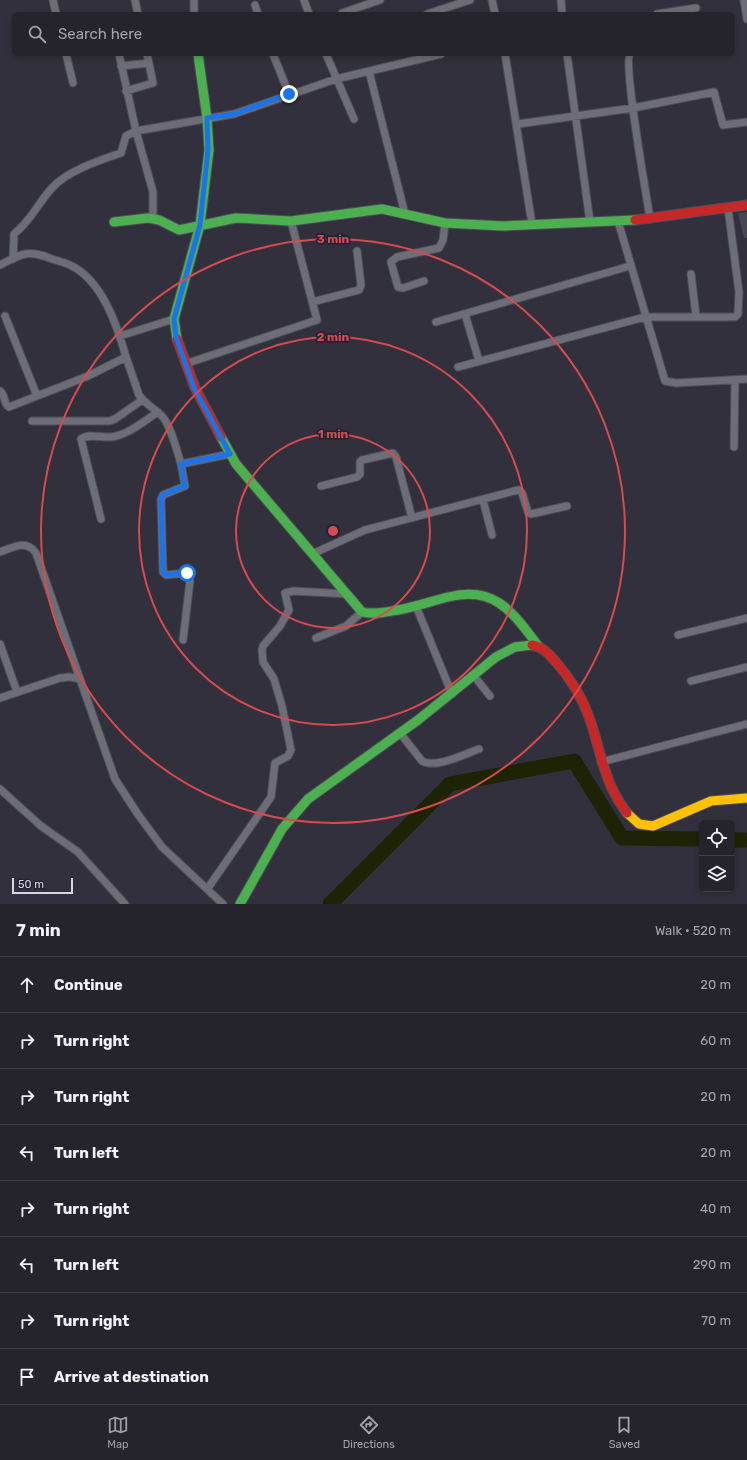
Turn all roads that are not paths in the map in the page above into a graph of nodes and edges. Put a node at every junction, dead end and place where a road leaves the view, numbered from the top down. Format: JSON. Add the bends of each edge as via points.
{"nodes":[{"id":1,"x":53,"y":0,"type":"edge"},
{"id":2,"x":136,"y":0,"type":"edge"},
{"id":3,"x":194,"y":0,"type":"edge"},
{"id":4,"x":304,"y":0,"type":"edge"},
{"id":5,"x":380,"y":0,"type":"edge"},
{"id":6,"x":470,"y":0,"type":"edge"},
{"id":7,"x":492,"y":0,"type":"edge"},
{"id":8,"x":561,"y":0,"type":"edge"},
{"id":9,"x":744,"y":0,"type":"edge"},
{"id":10,"x":255,"y":5,"type":"dead end"},
{"id":11,"x":696,"y":8,"type":"dead end"},
{"id":12,"x":56,"y":12,"type":"edge"},
{"id":13,"x":138,"y":12,"type":"edge"},
{"id":14,"x":194,"y":12,"type":"edge"},
{"id":15,"x":257,"y":12,"type":"edge"},
{"id":16,"x":309,"y":12,"type":"edge"},
{"id":17,"x":345,"y":12,"type":"edge"},
{"id":18,"x":433,"y":12,"type":"edge"},
{"id":19,"x":495,"y":12,"type":"edge"},
{"id":20,"x":562,"y":12,"type":"edge"},
{"id":21,"x":670,"y":12,"type":"edge"},
{"id":22,"x":747,"y":19,"type":"edge"},
{"id":23,"x":66,"y":56,"type":"edge"},
{"id":24,"x":119,"y":56,"type":"edge"},
{"id":25,"x":147,"y":56,"type":"edge"},
{"id":26,"x":199,"y":56,"type":"edge"},
{"id":27,"x":274,"y":56,"type":"edge"},
{"id":28,"x":327,"y":56,"type":"edge"},
{"id":29,"x":433,"y":56,"type":"edge"},
{"id":30,"x":505,"y":56,"type":"edge"},
{"id":31,"x":567,"y":56,"type":"edge"},
{"id":32,"x":630,"y":56,"type":"edge"},
{"id":33,"x":149,"y":63,"type":"junction"},
{"id":34,"x":121,"y":66,"type":"junction"},
{"id":35,"x":369,"y":71,"type":"junction"},
{"id":36,"x":336,"y":79,"type":"junction"},
{"id":37,"x":73,"y":83,"type":"dead end"},
{"id":38,"x":126,"y":90,"type":"junction"},
{"id":39,"x":289,"y":94,"type":"junction"},
{"id":40,"x":633,"y":108,"type":"junction"},
{"id":41,"x":574,"y":115,"type":"junction"},
{"id":42,"x":207,"y":118,"type":"junction"},
{"id":43,"x":354,"y":119,"type":"dead end"},
{"id":44,"x":747,"y":122,"type":"edge"},
{"id":45,"x":518,"y":124,"type":"junction"},
{"id":46,"x":136,"y":131,"type":"junction"},
{"id":47,"x":747,"y":205,"type":"edge"},
{"id":48,"x":728,"y":208,"type":"junction"},
{"id":49,"x":405,"y":214,"type":"junction"},
{"id":50,"x":153,"y":218,"type":"junction"},
{"id":51,"x":650,"y":219,"type":"junction"},
{"id":52,"x":291,"y":221,"type":"junction"},
{"id":53,"x":618,"y":221,"type":"junction"},
{"id":54,"x":114,"y":222,"type":"dead end"},
{"id":55,"x":590,"y":222,"type":"junction"},
{"id":56,"x":445,"y":223,"type":"junction"},
{"id":57,"x":532,"y":224,"type":"junction"},
{"id":58,"x":200,"y":225,"type":"junction"},
{"id":59,"x":356,"y":251,"type":"dead end"},
{"id":60,"x":13,"y":259,"type":"junction"},
{"id":61,"x":0,"y":265,"type":"edge"},
{"id":62,"x":630,"y":266,"type":"junction"},
{"id":63,"x":691,"y":274,"type":"dead end"},
{"id":64,"x":424,"y":281,"type":"dead end"},
{"id":65,"x":312,"y":302,"type":"junction"},
{"id":66,"x":465,"y":314,"type":"junction"},
{"id":67,"x":5,"y":316,"type":"dead end"},
{"id":68,"x":696,"y":316,"type":"junction"},
{"id":69,"x":645,"y":317,"type":"junction"},
{"id":70,"x":174,"y":319,"type":"junction"},
{"id":71,"x":436,"y":322,"type":"dead end"},
{"id":72,"x":120,"y":336,"type":"junction"},
{"id":73,"x":126,"y":357,"type":"junction"},
{"id":74,"x":478,"y":361,"type":"junction"},
{"id":75,"x":185,"y":364,"type":"junction"},
{"id":76,"x":458,"y":367,"type":"dead end"},
{"id":77,"x":747,"y":379,"type":"edge"},
{"id":78,"x":735,"y":380,"type":"junction"},
{"id":79,"x":0,"y":391,"type":"edge"},
{"id":80,"x":37,"y":396,"type":"junction"},
{"id":81,"x":142,"y":400,"type":"junction"},
{"id":82,"x":158,"y":412,"type":"junction"},
{"id":83,"x":32,"y":421,"type":"dead end"},
{"id":84,"x":734,"y":447,"type":"dead end"},
{"id":85,"x":230,"y":454,"type":"junction"},
{"id":86,"x":181,"y":464,"type":"junction"},
{"id":87,"x":321,"y":486,"type":"dead end"},
{"id":88,"x":483,"y":500,"type":"junction"},
{"id":89,"x":567,"y":506,"type":"dead end"},
{"id":90,"x":412,"y":518,"type":"junction"},
{"id":91,"x":101,"y":519,"type":"dead end"},
{"id":92,"x":492,"y":535,"type":"dead end"},
{"id":93,"x":0,"y":552,"type":"edge"},
{"id":94,"x":312,"y":554,"type":"junction"},
{"id":95,"x":347,"y":594,"type":"junction"},
{"id":96,"x":416,"y":606,"type":"junction"},
{"id":97,"x":362,"y":612,"type":"junction"},
{"id":98,"x":747,"y":618,"type":"edge"},
{"id":99,"x":678,"y":635,"type":"dead end"},
{"id":100,"x":316,"y":638,"type":"dead end"},
{"id":101,"x":183,"y":640,"type":"dead end"},
{"id":102,"x":0,"y":644,"type":"edge"},
{"id":103,"x":539,"y":646,"type":"junction"},
{"id":104,"x":747,"y":666,"type":"edge"},
{"id":105,"x":474,"y":676,"type":"junction"},
{"id":106,"x":80,"y":679,"type":"junction"},
{"id":107,"x":691,"y":681,"type":"dead end"},
{"id":108,"x":17,"y":692,"type":"junction"},
{"id":109,"x":452,"y":694,"type":"junction"},
{"id":110,"x":490,"y":696,"type":"dead end"},
{"id":111,"x":0,"y":698,"type":"edge"},
{"id":112,"x":747,"y":724,"type":"edge"},
{"id":113,"x":400,"y":733,"type":"junction"},
{"id":114,"x":478,"y":749,"type":"dead end"},
{"id":115,"x":601,"y":762,"type":"junction"},
{"id":116,"x":0,"y":790,"type":"edge"},
{"id":117,"x":747,"y":798,"type":"edge"},
{"id":118,"x":208,"y":888,"type":"junction"},
{"id":119,"x":125,"y":904,"type":"edge"},
{"id":120,"x":223,"y":904,"type":"edge"},
{"id":121,"x":240,"y":904,"type":"edge"}],
"edges":[{"from":1,"to":12,"type":"street"},
{"from":2,"to":13,"type":"street"},
{"from":3,"to":14,"type":"street"},
{"from":4,"to":16,"type":"street"},
{"from":5,"to":17,"type":"street"},
{"from":6,"to":18,"type":"street"},
{"from":7,"to":19,"type":"street"},
{"from":8,"to":20,"type":"street"},
{"from":9,"to":22,"type":"street"},
{"from":10,"to":15,"type":"street"},
{"from":11,"to":21,"type":"street"},
{"from":23,"to":37,"type":"street"},
{"from":24,"to":34,"type":"street"},
{"from":25,"to":33,"type":"street"},
{"from":26,"to":42,"type":"street"},
{"from":27,"to":39,"type":"street"},
{"from":28,"to":36,"type":"street"},
{"from":29,"to":35,"type":"street"},
{"from":30,"to":45,"type":"street"},
{"from":31,"to":41,"type":"street"},
{"from":32,"to":40,"type":"street"},
{"from":33,"to":34,"type":"street"},
{"from":33,"to":38,"type":"street","via":[[153,83]]},
{"from":34,"to":38,"type":"street"},
{"from":35,"to":36,"type":"street"},
{"from":35,"to":49,"type":"street"},
{"from":36,"to":39,"type":"street"},
{"from":36,"to":43,"type":"street"},
{"from":38,"to":46,"type":"street"},
{"from":39,"to":42,"type":"street","via":[[241,112]]},
{"from":40,"to":41,"type":"street"},
{"from":40,"to":44,"type":"street","via":[[714,92],[723,125]]},
{"from":40,"to":51,"type":"street"},
{"from":41,"to":45,"type":"street"},
{"from":41,"to":55,"type":"street"},
{"from":42,"to":46,"type":"street"},
{"from":42,"to":58,"type":"street","via":[[208,150]]},
{"from":45,"to":57,"type":"street"},
{"from":46,"to":50,"type":"street","via":[[152,192]]},
{"from":46,"to":60,"type":"street","via":[[126,136],[121,153],[64,178],[50,190],[24,226],[14,234]]},
{"from":47,"to":48,"type":"street"},
{"from":48,"to":51,"type":"street"},
{"from":48,"to":68,"type":"street","via":[[739,292],[738,314],[731,318]]},
{"from":49,"to":52,"type":"street","via":[[382,209]]},
{"from":49,"to":56,"type":"street"},
{"from":50,"to":54,"type":"street"},
{"from":50,"to":58,"type":"street","via":[[176,230]]},
{"from":51,"to":53,"type":"street"},
{"from":52,"to":58,"type":"street","via":[[236,218]]},
{"from":52,"to":65,"type":"street"},
{"from":53,"to":55,"type":"street"},
{"from":53,"to":62,"type":"street"},
{"from":55,"to":57,"type":"street"},
{"from":56,"to":57,"type":"street","via":[[503,226]]},
{"from":56,"to":64,"type":"street","via":[[443,240],[439,248],[397,257],[391,262],[398,288]]},
{"from":58,"to":70,"type":"street"},
{"from":59,"to":65,"type":"street","via":[[359,290]]},
{"from":60,"to":61,"type":"street"},
{"from":60,"to":72,"type":"street","via":[[34,254],[70,265],[82,273],[110,310]]},
{"from":62,"to":66,"type":"street"},
{"from":62,"to":69,"type":"street"},
{"from":63,"to":68,"type":"street"},
{"from":65,"to":75,"type":"street","via":[[317,320]]},
{"from":66,"to":71,"type":"street"},
{"from":66,"to":74,"type":"street"},
{"from":67,"to":80,"type":"street"},
{"from":68,"to":69,"type":"street"},
{"from":69,"to":74,"type":"street"},
{"from":69,"to":78,"type":"street","via":[[665,381],[676,383]]},
{"from":70,"to":72,"type":"street"},
{"from":70,"to":75,"type":"street","via":[[176,337]]},
{"from":72,"to":73,"type":"street"},
{"from":73,"to":80,"type":"street","via":[[88,376]]},
{"from":73,"to":81,"type":"street"},
{"from":74,"to":76,"type":"street"},
{"from":75,"to":85,"type":"street","via":[[194,388]]},
{"from":77,"to":78,"type":"street"},
{"from":78,"to":84,"type":"street"},
{"from":79,"to":80,"type":"street","via":[[4,395],[7,407]]},
{"from":81,"to":82,"type":"street"},
{"from":81,"to":83,"type":"street","via":[[110,421]]},
{"from":82,"to":86,"type":"street","via":[[167,424]]},
{"from":82,"to":91,"type":"street","via":[[122,434],[81,439]]},
{"from":85,"to":86,"type":"street"},
{"from":85,"to":94,"type":"street"},
{"from":86,"to":101,"type":"street","via":[[185,486],[163,495],[161,499],[163,572],[166,575],[187,573],[190,581]]},
{"from":87,"to":90,"type":"street","via":[[357,477],[360,474],[360,461],[393,453]]},
{"from":88,"to":89,"type":"street","via":[[519,490],[528,512],[532,514]]},
{"from":88,"to":90,"type":"street"},
{"from":88,"to":92,"type":"street"},
{"from":90,"to":94,"type":"street","via":[[356,533]]},
{"from":93,"to":106,"type":"street","via":[[24,544],[30,546],[36,554]]},
{"from":94,"to":95,"type":"street"},
{"from":95,"to":97,"type":"street"},
{"from":95,"to":118,"type":"street","via":[[294,591],[285,593],[289,610],[280,626],[262,646],[262,650],[264,662],[274,679],[282,706],[291,750],[288,756],[275,763],[271,796]]},
{"from":96,"to":97,"type":"street","via":[[369,614]]},
{"from":96,"to":103,"type":"street","via":[[462,594],[488,596],[508,609]]},
{"from":96,"to":109,"type":"street"},
{"from":97,"to":100,"type":"street","via":[[346,626]]},
{"from":98,"to":99,"type":"street"},
{"from":102,"to":108,"type":"street"},
{"from":103,"to":105,"type":"street","via":[[524,645],[512,649],[495,658]]},
{"from":103,"to":115,"type":"street","via":[[562,669],[580,697]]},
{"from":104,"to":107,"type":"street"},
{"from":105,"to":109,"type":"street"},
{"from":105,"to":110,"type":"street"},
{"from":106,"to":108,"type":"street","via":[[60,678]]},
{"from":106,"to":118,"type":"street","via":[[108,762],[120,787],[162,847]]},
{"from":108,"to":111,"type":"street"},
{"from":109,"to":113,"type":"street"},
{"from":112,"to":115,"type":"street"},
{"from":113,"to":114,"type":"street","via":[[422,761],[430,765]]},
{"from":113,"to":121,"type":"street","via":[[298,807],[268,853]]},
{"from":115,"to":117,"type":"street","via":[[617,799],[634,822],[643,826],[653,826],[711,801]]},
{"from":116,"to":119,"type":"street","via":[[41,826],[78,852]]},
{"from":118,"to":120,"type":"street"}]}
